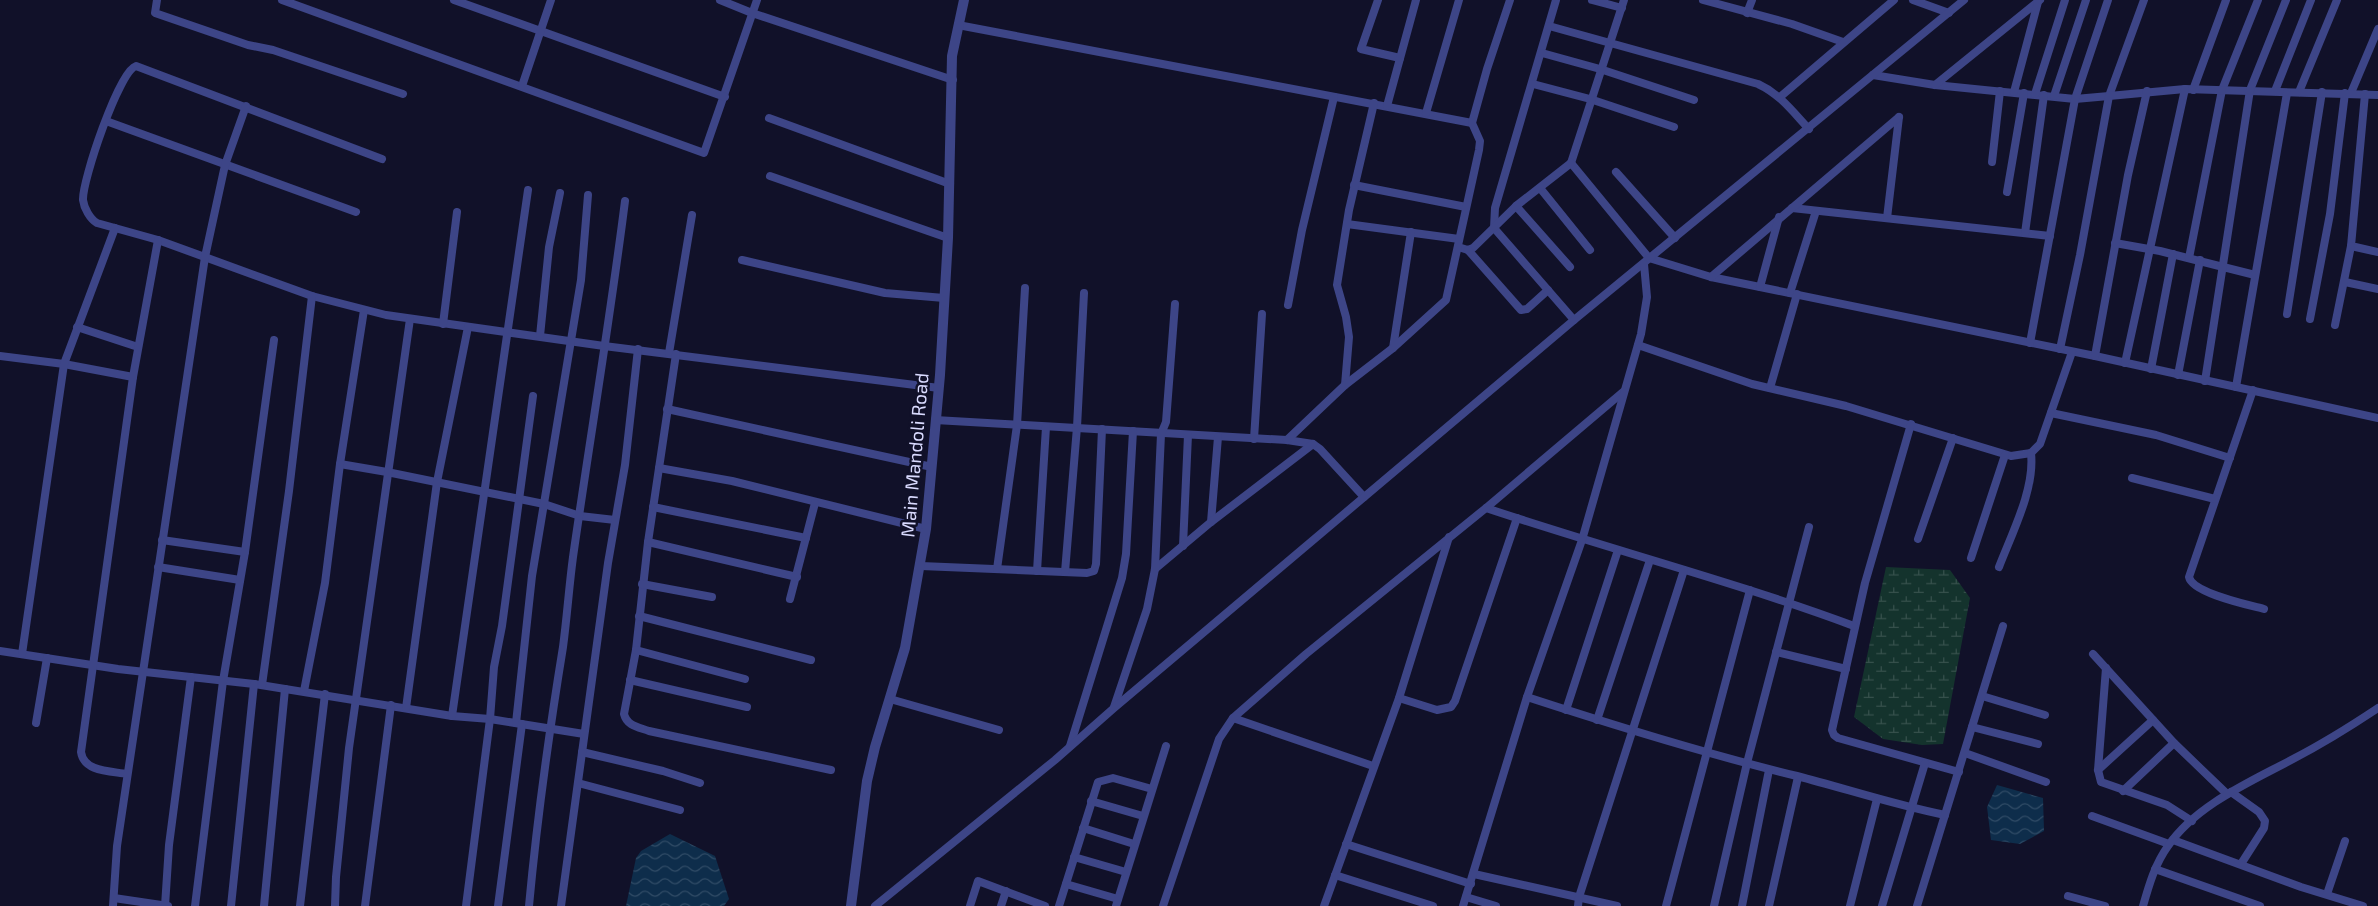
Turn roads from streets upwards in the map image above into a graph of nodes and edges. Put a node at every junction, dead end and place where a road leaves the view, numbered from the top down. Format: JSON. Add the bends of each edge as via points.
{"nodes":[{"id":1,"x":157,"y":0,"type":"edge"},
{"id":2,"x":282,"y":0,"type":"edge"},
{"id":3,"x":454,"y":0,"type":"edge"},
{"id":4,"x":551,"y":0,"type":"edge"},
{"id":5,"x":720,"y":0,"type":"edge"},
{"id":6,"x":757,"y":0,"type":"edge"},
{"id":7,"x":964,"y":0,"type":"edge"},
{"id":8,"x":1378,"y":0,"type":"edge"},
{"id":9,"x":1416,"y":0,"type":"edge"},
{"id":10,"x":1459,"y":0,"type":"edge"},
{"id":11,"x":1510,"y":0,"type":"edge"},
{"id":12,"x":1556,"y":0,"type":"edge"},
{"id":13,"x":1592,"y":0,"type":"edge"},
{"id":14,"x":1703,"y":0,"type":"edge"},
{"id":15,"x":1752,"y":0,"type":"edge"},
{"id":16,"x":1894,"y":0,"type":"edge"},
{"id":17,"x":1913,"y":0,"type":"edge"},
{"id":18,"x":1964,"y":0,"type":"edge"},
{"id":19,"x":2065,"y":0,"type":"edge"},
{"id":20,"x":2086,"y":0,"type":"edge"},
{"id":21,"x":2108,"y":0,"type":"edge"},
{"id":22,"x":2144,"y":0,"type":"edge"},
{"id":23,"x":2226,"y":0,"type":"edge"},
{"id":24,"x":2258,"y":0,"type":"edge"},
{"id":25,"x":2286,"y":0,"type":"edge"},
{"id":26,"x":2311,"y":0,"type":"edge"},
{"id":27,"x":2337,"y":0,"type":"edge"},
{"id":28,"x":2039,"y":1,"type":"edge"},
{"id":29,"x":1623,"y":4,"type":"edge"},
{"id":30,"x":752,"y":13,"type":"junction"},
{"id":31,"x":1747,"y":13,"type":"junction"},
{"id":32,"x":1949,"y":13,"type":"junction"},
{"id":33,"x":958,"y":25,"type":"junction"},
{"id":34,"x":1549,"y":26,"type":"junction"},
{"id":35,"x":2378,"y":29,"type":"edge"},
{"id":36,"x":539,"y":31,"type":"junction"},
{"id":37,"x":1610,"y":42,"type":"junction"},
{"id":38,"x":1843,"y":42,"type":"junction"},
{"id":39,"x":1542,"y":53,"type":"junction"},
{"id":40,"x":1400,"y":58,"type":"junction"},
{"id":41,"x":1600,"y":69,"type":"junction"},
{"id":42,"x":1873,"y":74,"type":"junction"},
{"id":43,"x":953,"y":80,"type":"junction"},
{"id":44,"x":1533,"y":84,"type":"junction"},
{"id":45,"x":1935,"y":85,"type":"junction"},
{"id":46,"x":522,"y":86,"type":"junction"},
{"id":47,"x":2189,"y":89,"type":"junction"},
{"id":48,"x":2222,"y":90,"type":"junction"},
{"id":49,"x":2250,"y":90,"type":"junction"},
{"id":50,"x":2000,"y":91,"type":"junction"},
{"id":51,"x":2147,"y":91,"type":"junction"},
{"id":52,"x":2274,"y":91,"type":"junction"},
{"id":53,"x":2014,"y":92,"type":"junction"},
{"id":54,"x":2299,"y":92,"type":"junction"},
{"id":55,"x":2322,"y":92,"type":"junction"},
{"id":56,"x":2024,"y":93,"type":"junction"},
{"id":57,"x":2287,"y":93,"type":"junction"},
{"id":58,"x":2348,"y":93,"type":"junction"},
{"id":59,"x":403,"y":94,"type":"dead end"},
{"id":60,"x":2035,"y":94,"type":"junction"},
{"id":61,"x":2365,"y":94,"type":"junction"},
{"id":62,"x":2044,"y":95,"type":"junction"},
{"id":63,"x":2378,"y":95,"type":"edge"},
{"id":64,"x":1334,"y":96,"type":"junction"},
{"id":65,"x":2054,"y":96,"type":"junction"},
{"id":66,"x":2109,"y":96,"type":"junction"},
{"id":67,"x":725,"y":97,"type":"junction"},
{"id":68,"x":1780,"y":97,"type":"junction"},
{"id":69,"x":1590,"y":99,"type":"junction"},
{"id":70,"x":2075,"y":99,"type":"junction"},
{"id":71,"x":1694,"y":100,"type":"dead end"},
{"id":72,"x":1374,"y":104,"type":"junction"},
{"id":73,"x":246,"y":106,"type":"junction"},
{"id":74,"x":1387,"y":106,"type":"junction"},
{"id":75,"x":1426,"y":113,"type":"junction"},
{"id":76,"x":769,"y":118,"type":"dead end"},
{"id":77,"x":106,"y":121,"type":"junction"},
{"id":78,"x":1472,"y":123,"type":"junction"},
{"id":79,"x":1674,"y":127,"type":"dead end"},
{"id":80,"x":1809,"y":129,"type":"junction"},
{"id":81,"x":382,"y":160,"type":"dead end"},
{"id":82,"x":1992,"y":162,"type":"dead end"},
{"id":83,"x":1571,"y":163,"type":"junction"},
{"id":84,"x":224,"y":165,"type":"junction"},
{"id":85,"x":1616,"y":172,"type":"dead end"},
{"id":86,"x":770,"y":176,"type":"dead end"},
{"id":87,"x":950,"y":184,"type":"junction"},
{"id":88,"x":1354,"y":185,"type":"junction"},
{"id":89,"x":1540,"y":188,"type":"junction"},
{"id":90,"x":528,"y":190,"type":"dead end"},
{"id":91,"x":2007,"y":192,"type":"dead end"},
{"id":92,"x":560,"y":193,"type":"dead end"},
{"id":93,"x":588,"y":195,"type":"dead end"},
{"id":94,"x":625,"y":200,"type":"dead end"},
{"id":95,"x":1466,"y":206,"type":"junction"},
{"id":96,"x":1516,"y":206,"type":"junction"},
{"id":97,"x":1792,"y":208,"type":"junction"},
{"id":98,"x":1816,"y":211,"type":"junction"},
{"id":99,"x":356,"y":212,"type":"dead end"},
{"id":100,"x":457,"y":212,"type":"dead end"},
{"id":101,"x":692,"y":214,"type":"dead end"},
{"id":102,"x":1779,"y":218,"type":"junction"},
{"id":103,"x":1887,"y":218,"type":"junction"},
{"id":104,"x":1347,"y":224,"type":"junction"},
{"id":105,"x":115,"y":228,"type":"junction"},
{"id":106,"x":1494,"y":228,"type":"junction"},
{"id":107,"x":1411,"y":232,"type":"junction"},
{"id":108,"x":2025,"y":233,"type":"junction"},
{"id":109,"x":2050,"y":236,"type":"junction"},
{"id":110,"x":948,"y":238,"type":"junction"},
{"id":111,"x":1675,"y":238,"type":"junction"},
{"id":112,"x":158,"y":240,"type":"junction"},
{"id":113,"x":1459,"y":243,"type":"junction"},
{"id":114,"x":2115,"y":243,"type":"junction"},
{"id":115,"x":2351,"y":246,"type":"junction"},
{"id":116,"x":2151,"y":249,"type":"junction"},
{"id":117,"x":1468,"y":250,"type":"junction"},
{"id":118,"x":1590,"y":250,"type":"dead end"},
{"id":119,"x":2378,"y":252,"type":"edge"},
{"id":120,"x":2172,"y":254,"type":"junction"},
{"id":121,"x":205,"y":257,"type":"junction"},
{"id":122,"x":2189,"y":258,"type":"junction"},
{"id":123,"x":742,"y":260,"type":"dead end"},
{"id":124,"x":2200,"y":260,"type":"junction"},
{"id":125,"x":1646,"y":261,"type":"junction"},
{"id":126,"x":1570,"y":267,"type":"dead end"},
{"id":127,"x":2223,"y":267,"type":"junction"},
{"id":128,"x":2255,"y":275,"type":"junction"},
{"id":129,"x":1711,"y":277,"type":"junction"},
{"id":130,"x":2345,"y":282,"type":"junction"},
{"id":131,"x":1760,"y":287,"type":"junction"},
{"id":132,"x":1025,"y":288,"type":"dead end"},
{"id":133,"x":2378,"y":289,"type":"edge"},
{"id":134,"x":1548,"y":290,"type":"junction"},
{"id":135,"x":1084,"y":293,"type":"dead end"},
{"id":136,"x":1794,"y":294,"type":"junction"},
{"id":137,"x":312,"y":296,"type":"junction"},
{"id":138,"x":944,"y":298,"type":"junction"},
{"id":139,"x":1175,"y":304,"type":"dead end"},
{"id":140,"x":1288,"y":305,"type":"dead end"},
{"id":141,"x":364,"y":310,"type":"junction"},
{"id":142,"x":1262,"y":314,"type":"dead end"},
{"id":143,"x":2287,"y":314,"type":"dead end"},
{"id":144,"x":410,"y":318,"type":"junction"},
{"id":145,"x":2310,"y":319,"type":"dead end"},
{"id":146,"x":1574,"y":320,"type":"junction"},
{"id":147,"x":443,"y":324,"type":"junction"},
{"id":148,"x":2335,"y":326,"type":"dead end"},
{"id":149,"x":468,"y":327,"type":"junction"},
{"id":150,"x":77,"y":328,"type":"junction"},
{"id":151,"x":507,"y":333,"type":"junction"},
{"id":152,"x":540,"y":336,"type":"junction"},
{"id":153,"x":274,"y":340,"type":"dead end"},
{"id":154,"x":570,"y":340,"type":"junction"},
{"id":155,"x":2030,"y":343,"type":"junction"},
{"id":156,"x":1638,"y":345,"type":"junction"},
{"id":157,"x":604,"y":346,"type":"junction"},
{"id":158,"x":138,"y":348,"type":"junction"},
{"id":159,"x":1394,"y":348,"type":"junction"},
{"id":160,"x":638,"y":349,"type":"junction"},
{"id":161,"x":2060,"y":349,"type":"junction"},
{"id":162,"x":2072,"y":352,"type":"junction"},
{"id":163,"x":672,"y":353,"type":"junction"},
{"id":164,"x":0,"y":356,"type":"edge"},
{"id":165,"x":2095,"y":356,"type":"junction"},
{"id":166,"x":2125,"y":363,"type":"junction"},
{"id":167,"x":64,"y":364,"type":"junction"},
{"id":168,"x":2151,"y":369,"type":"junction"},
{"id":169,"x":2178,"y":375,"type":"junction"},
{"id":170,"x":133,"y":377,"type":"junction"},
{"id":171,"x":2205,"y":382,"type":"junction"},
{"id":172,"x":1345,"y":385,"type":"junction"},
{"id":173,"x":2236,"y":387,"type":"junction"},
{"id":174,"x":938,"y":388,"type":"junction"},
{"id":175,"x":1770,"y":388,"type":"junction"},
{"id":176,"x":2253,"y":390,"type":"junction"},
{"id":177,"x":1622,"y":392,"type":"junction"},
{"id":178,"x":533,"y":396,"type":"dead end"},
{"id":179,"x":667,"y":409,"type":"junction"},
{"id":180,"x":2051,"y":413,"type":"junction"},
{"id":181,"x":2378,"y":418,"type":"edge"},
{"id":182,"x":935,"y":420,"type":"junction"},
{"id":183,"x":1911,"y":424,"type":"junction"},
{"id":184,"x":1017,"y":425,"type":"junction"},
{"id":185,"x":1046,"y":426,"type":"junction"},
{"id":186,"x":1077,"y":427,"type":"junction"},
{"id":187,"x":1102,"y":429,"type":"junction"},
{"id":188,"x":1133,"y":431,"type":"junction"},
{"id":189,"x":1161,"y":434,"type":"junction"},
{"id":190,"x":1188,"y":435,"type":"junction"},
{"id":191,"x":1218,"y":437,"type":"junction"},
{"id":192,"x":1953,"y":438,"type":"junction"},
{"id":193,"x":1254,"y":439,"type":"junction"},
{"id":194,"x":1286,"y":440,"type":"junction"},
{"id":195,"x":1313,"y":444,"type":"junction"},
{"id":196,"x":2031,"y":453,"type":"junction"},
{"id":197,"x":2005,"y":456,"type":"junction"},
{"id":198,"x":2230,"y":458,"type":"junction"},
{"id":199,"x":340,"y":464,"type":"junction"},
{"id":200,"x":932,"y":466,"type":"junction"},
{"id":201,"x":659,"y":468,"type":"junction"},
{"id":202,"x":388,"y":472,"type":"junction"},
{"id":203,"x":2132,"y":478,"type":"dead end"},
{"id":204,"x":437,"y":482,"type":"junction"},
{"id":205,"x":485,"y":492,"type":"junction"},
{"id":206,"x":1364,"y":497,"type":"junction"},
{"id":207,"x":2215,"y":499,"type":"junction"},
{"id":208,"x":518,"y":500,"type":"junction"},
{"id":209,"x":815,"y":503,"type":"junction"},
{"id":210,"x":544,"y":504,"type":"junction"},
{"id":211,"x":653,"y":507,"type":"junction"},
{"id":212,"x":1486,"y":508,"type":"junction"},
{"id":213,"x":580,"y":516,"type":"junction"},
{"id":214,"x":1517,"y":518,"type":"junction"},
{"id":215,"x":615,"y":520,"type":"junction"},
{"id":216,"x":1211,"y":522,"type":"junction"},
{"id":217,"x":1810,"y":527,"type":"dead end"},
{"id":218,"x":926,"y":529,"type":"junction"},
{"id":219,"x":1449,"y":537,"type":"junction"},
{"id":220,"x":806,"y":538,"type":"junction"},
{"id":221,"x":1918,"y":539,"type":"dead end"},
{"id":222,"x":162,"y":540,"type":"junction"},
{"id":223,"x":1582,"y":540,"type":"junction"},
{"id":224,"x":648,"y":542,"type":"junction"},
{"id":225,"x":1183,"y":546,"type":"junction"},
{"id":226,"x":1618,"y":550,"type":"junction"},
{"id":227,"x":245,"y":552,"type":"junction"},
{"id":228,"x":1972,"y":558,"type":"dead end"},
{"id":229,"x":1650,"y":560,"type":"junction"},
{"id":230,"x":921,"y":566,"type":"junction"},
{"id":231,"x":158,"y":567,"type":"junction"},
{"id":232,"x":1999,"y":567,"type":"dead end"},
{"id":233,"x":996,"y":569,"type":"junction"},
{"id":234,"x":1155,"y":569,"type":"junction"},
{"id":235,"x":1684,"y":570,"type":"junction"},
{"id":236,"x":1037,"y":571,"type":"junction"},
{"id":237,"x":1065,"y":572,"type":"junction"},
{"id":238,"x":797,"y":577,"type":"junction"},
{"id":239,"x":240,"y":580,"type":"junction"},
{"id":240,"x":642,"y":584,"type":"junction"},
{"id":241,"x":1750,"y":590,"type":"junction"},
{"id":242,"x":712,"y":596,"type":"dead end"},
{"id":243,"x":790,"y":599,"type":"dead end"},
{"id":244,"x":1790,"y":602,"type":"junction"},
{"id":245,"x":2264,"y":609,"type":"dead end"},
{"id":246,"x":639,"y":616,"type":"junction"},
{"id":247,"x":1854,"y":626,"type":"junction"},
{"id":248,"x":2003,"y":626,"type":"dead end"},
{"id":249,"x":636,"y":650,"type":"junction"},
{"id":250,"x":0,"y":651,"type":"edge"},
{"id":251,"x":1776,"y":652,"type":"junction"},
{"id":252,"x":22,"y":654,"type":"junction"},
{"id":253,"x":2093,"y":654,"type":"dead end"},
{"id":254,"x":47,"y":658,"type":"junction"},
{"id":255,"x":811,"y":660,"type":"dead end"},
{"id":256,"x":92,"y":665,"type":"junction"},
{"id":257,"x":2106,"y":668,"type":"junction"},
{"id":258,"x":1846,"y":669,"type":"junction"},
{"id":259,"x":142,"y":672,"type":"junction"},
{"id":260,"x":191,"y":677,"type":"junction"},
{"id":261,"x":630,"y":680,"type":"junction"},
{"id":262,"x":745,"y":680,"type":"dead end"},
{"id":263,"x":223,"y":681,"type":"junction"},
{"id":264,"x":258,"y":684,"type":"junction"},
{"id":265,"x":286,"y":688,"type":"junction"},
{"id":266,"x":304,"y":691,"type":"junction"},
{"id":267,"x":325,"y":694,"type":"junction"},
{"id":268,"x":1982,"y":696,"type":"junction"},
{"id":269,"x":1527,"y":697,"type":"junction"},
{"id":270,"x":890,"y":698,"type":"junction"},
{"id":271,"x":1399,"y":698,"type":"junction"},
{"id":272,"x":357,"y":700,"type":"junction"},
{"id":273,"x":391,"y":705,"type":"junction"},
{"id":274,"x":746,"y":707,"type":"dead end"},
{"id":275,"x":406,"y":708,"type":"junction"},
{"id":276,"x":1114,"y":708,"type":"junction"},
{"id":277,"x":2378,"y":708,"type":"edge"},
{"id":278,"x":1566,"y":710,"type":"junction"},
{"id":279,"x":2046,"y":715,"type":"dead end"},
{"id":280,"x":452,"y":716,"type":"junction"},
{"id":281,"x":1233,"y":718,"type":"junction"},
{"id":282,"x":490,"y":719,"type":"junction"},
{"id":283,"x":1596,"y":720,"type":"junction"},
{"id":284,"x":2153,"y":720,"type":"junction"},
{"id":285,"x":36,"y":723,"type":"dead end"},
{"id":286,"x":519,"y":724,"type":"junction"},
{"id":287,"x":1972,"y":727,"type":"junction"},
{"id":288,"x":549,"y":728,"type":"junction"},
{"id":289,"x":999,"y":730,"type":"dead end"},
{"id":290,"x":1631,"y":731,"type":"junction"},
{"id":291,"x":584,"y":734,"type":"junction"},
{"id":292,"x":2174,"y":743,"type":"junction"},
{"id":293,"x":2038,"y":744,"type":"dead end"},
{"id":294,"x":1166,"y":746,"type":"dead end"},
{"id":295,"x":1069,"y":747,"type":"junction"},
{"id":296,"x":582,"y":752,"type":"junction"},
{"id":297,"x":1706,"y":752,"type":"junction"},
{"id":298,"x":1964,"y":753,"type":"junction"},
{"id":299,"x":1747,"y":763,"type":"junction"},
{"id":300,"x":1925,"y":763,"type":"junction"},
{"id":301,"x":1373,"y":766,"type":"junction"},
{"id":302,"x":831,"y":770,"type":"dead end"},
{"id":303,"x":1769,"y":770,"type":"junction"},
{"id":304,"x":2098,"y":770,"type":"junction"},
{"id":305,"x":1958,"y":772,"type":"junction"},
{"id":306,"x":127,"y":774,"type":"junction"},
{"id":307,"x":1798,"y":776,"type":"junction"},
{"id":308,"x":2046,"y":782,"type":"dead end"},
{"id":309,"x":578,"y":783,"type":"junction"},
{"id":310,"x":700,"y":783,"type":"dead end"},
{"id":311,"x":1152,"y":790,"type":"junction"},
{"id":312,"x":2123,"y":791,"type":"junction"},
{"id":313,"x":2229,"y":793,"type":"junction"},
{"id":314,"x":1877,"y":799,"type":"junction"},
{"id":315,"x":1091,"y":801,"type":"junction"},
{"id":316,"x":1912,"y":808,"type":"junction"},
{"id":317,"x":680,"y":810,"type":"dead end"},
{"id":318,"x":1945,"y":815,"type":"junction"},
{"id":319,"x":1143,"y":816,"type":"junction"},
{"id":320,"x":2092,"y":816,"type":"dead end"},
{"id":321,"x":2192,"y":821,"type":"junction"},
{"id":322,"x":1083,"y":828,"type":"junction"},
{"id":323,"x":2345,"y":841,"type":"dead end"},
{"id":324,"x":2171,"y":842,"type":"junction"},
{"id":325,"x":1134,"y":844,"type":"junction"},
{"id":326,"x":1346,"y":844,"type":"junction"},
{"id":327,"x":1074,"y":857,"type":"junction"},
{"id":328,"x":2241,"y":864,"type":"junction"},
{"id":329,"x":2155,"y":869,"type":"junction"},
{"id":330,"x":1126,"y":872,"type":"junction"},
{"id":331,"x":1474,"y":874,"type":"junction"},
{"id":332,"x":1335,"y":875,"type":"junction"},
{"id":333,"x":1066,"y":884,"type":"junction"},
{"id":334,"x":1470,"y":884,"type":"junction"},
{"id":335,"x":1006,"y":891,"type":"junction"},
{"id":336,"x":2327,"y":894,"type":"junction"},
{"id":337,"x":2068,"y":896,"type":"dead end"},
{"id":338,"x":1466,"y":897,"type":"junction"},
{"id":339,"x":1579,"y":897,"type":"junction"},
{"id":340,"x":113,"y":902,"type":"edge"},
{"id":341,"x":1030,"y":903,"type":"edge"},
{"id":342,"x":1117,"y":903,"type":"edge"},
{"id":343,"x":2243,"y":903,"type":"edge"},
{"id":344,"x":166,"y":906,"type":"edge"},
{"id":345,"x":195,"y":906,"type":"edge"},
{"id":346,"x":231,"y":906,"type":"edge"},
{"id":347,"x":264,"y":906,"type":"edge"},
{"id":348,"x":300,"y":906,"type":"edge"},
{"id":349,"x":335,"y":906,"type":"edge"},
{"id":350,"x":365,"y":906,"type":"edge"},
{"id":351,"x":466,"y":906,"type":"edge"},
{"id":352,"x":498,"y":906,"type":"edge"},
{"id":353,"x":529,"y":906,"type":"edge"},
{"id":354,"x":562,"y":906,"type":"edge"},
{"id":355,"x":851,"y":906,"type":"edge"},
{"id":356,"x":875,"y":906,"type":"edge"},
{"id":357,"x":970,"y":906,"type":"edge"},
{"id":358,"x":1001,"y":906,"type":"edge"},
{"id":359,"x":1045,"y":906,"type":"edge"},
{"id":360,"x":1059,"y":906,"type":"edge"},
{"id":361,"x":1163,"y":906,"type":"edge"},
{"id":362,"x":1324,"y":906,"type":"edge"},
{"id":363,"x":1433,"y":906,"type":"edge"},
{"id":364,"x":1463,"y":906,"type":"edge"},
{"id":365,"x":1496,"y":906,"type":"edge"},
{"id":366,"x":1578,"y":906,"type":"edge"},
{"id":367,"x":1617,"y":906,"type":"edge"},
{"id":368,"x":1666,"y":906,"type":"edge"},
{"id":369,"x":1714,"y":906,"type":"edge"},
{"id":370,"x":1742,"y":906,"type":"edge"},
{"id":371,"x":1769,"y":906,"type":"edge"},
{"id":372,"x":1850,"y":906,"type":"edge"},
{"id":373,"x":1882,"y":906,"type":"edge"},
{"id":374,"x":1917,"y":906,"type":"edge"},
{"id":375,"x":2105,"y":906,"type":"edge"},
{"id":376,"x":2143,"y":906,"type":"edge"},
{"id":377,"x":2260,"y":906,"type":"edge"},
{"id":378,"x":2363,"y":906,"type":"edge"}],
"edges":[{"from":1,"to":59,"type":"street","via":[[155,14]]},
{"from":2,"to":46,"type":"street"},
{"from":3,"to":36,"type":"street"},
{"from":4,"to":36,"type":"street"},
{"from":5,"to":30,"type":"street"},
{"from":6,"to":30,"type":"street"},
{"from":7,"to":33,"type":"street","name":"Main Mandoli Road"},
{"from":8,"to":40,"type":"street","via":[[1361,49]]},
{"from":9,"to":40,"type":"street"},
{"from":10,"to":75,"type":"street"},
{"from":11,"to":78,"type":"street","via":[[1486,69]]},
{"from":12,"to":34,"type":"street"},
{"from":13,"to":29,"type":"street"},
{"from":14,"to":31,"type":"street"},
{"from":15,"to":31,"type":"street"},
{"from":16,"to":38,"type":"street"},
{"from":17,"to":32,"type":"street"},
{"from":18,"to":32,"type":"street"},
{"from":19,"to":60,"type":"street"},
{"from":20,"to":65,"type":"street"},
{"from":21,"to":70,"type":"street"},
{"from":22,"to":66,"type":"street"},
{"from":23,"to":47,"type":"street"},
{"from":24,"to":48,"type":"street"},
{"from":25,"to":49,"type":"street"},
{"from":26,"to":52,"type":"street"},
{"from":27,"to":54,"type":"street"},
{"from":28,"to":45,"type":"street"},
{"from":28,"to":53,"type":"street"},
{"from":29,"to":37,"type":"street"},
{"from":30,"to":43,"type":"street"},
{"from":30,"to":67,"type":"street"},
{"from":31,"to":38,"type":"street"},
{"from":32,"to":42,"type":"street"},
{"from":33,"to":43,"type":"street","name":"Main Mandoli Road","via":[[952,56]]},
{"from":33,"to":64,"type":"street"},
{"from":34,"to":37,"type":"street"},
{"from":34,"to":39,"type":"street"},
{"from":35,"to":58,"type":"street"},
{"from":36,"to":46,"type":"street"},
{"from":36,"to":67,"type":"street"},
{"from":37,"to":41,"type":"street"},
{"from":37,"to":68,"type":"street","via":[[1758,84]]},
{"from":38,"to":68,"type":"street"},
{"from":39,"to":41,"type":"street"},
{"from":39,"to":44,"type":"street"},
{"from":40,"to":74,"type":"street"},
{"from":41,"to":69,"type":"street"},
{"from":41,"to":71,"type":"street"},
{"from":42,"to":45,"type":"street"},
{"from":42,"to":80,"type":"street"},
{"from":43,"to":87,"type":"street","name":"Main Mandoli Road"},
{"from":44,"to":69,"type":"street"},
{"from":44,"to":106,"type":"street","via":[[1495,208]]},
{"from":45,"to":50,"type":"street"},
{"from":46,"to":67,"type":"street","via":[[704,153]]},
{"from":47,"to":48,"type":"street"},
{"from":47,"to":51,"type":"street"},
{"from":47,"to":116,"type":"street"},
{"from":48,"to":49,"type":"street"},
{"from":48,"to":122,"type":"street"},
{"from":49,"to":52,"type":"street"},
{"from":49,"to":127,"type":"street"},
{"from":50,"to":53,"type":"street"},
{"from":50,"to":82,"type":"street"},
{"from":51,"to":66,"type":"street"},
{"from":51,"to":114,"type":"street"},
{"from":52,"to":57,"type":"street"},
{"from":53,"to":56,"type":"street"},
{"from":54,"to":55,"type":"street"},
{"from":54,"to":57,"type":"street"},
{"from":55,"to":58,"type":"street"},
{"from":55,"to":143,"type":"street"},
{"from":56,"to":60,"type":"street"},
{"from":56,"to":91,"type":"street"},
{"from":57,"to":128,"type":"street"},
{"from":58,"to":61,"type":"street"},
{"from":58,"to":145,"type":"street"},
{"from":60,"to":62,"type":"street"},
{"from":61,"to":63,"type":"street"},
{"from":61,"to":115,"type":"street"},
{"from":62,"to":65,"type":"street"},
{"from":62,"to":108,"type":"street"},
{"from":64,"to":72,"type":"street"},
{"from":64,"to":140,"type":"street"},
{"from":65,"to":70,"type":"street"},
{"from":66,"to":70,"type":"street"},
{"from":66,"to":161,"type":"street"},
{"from":68,"to":80,"type":"street"},
{"from":69,"to":79,"type":"street"},
{"from":69,"to":83,"type":"street"},
{"from":70,"to":109,"type":"street"},
{"from":72,"to":74,"type":"street"},
{"from":72,"to":88,"type":"street"},
{"from":73,"to":77,"type":"street","via":[[136,66],[126,74]]},
{"from":73,"to":81,"type":"street"},
{"from":73,"to":84,"type":"street"},
{"from":74,"to":75,"type":"street"},
{"from":75,"to":78,"type":"street"},
{"from":76,"to":87,"type":"street"},
{"from":77,"to":84,"type":"street"},
{"from":77,"to":105,"type":"street","via":[[83,201],[92,220]]},
{"from":78,"to":95,"type":"street","via":[[1480,141]]},
{"from":80,"to":111,"type":"street"},
{"from":83,"to":89,"type":"street"},
{"from":83,"to":125,"type":"street"},
{"from":84,"to":99,"type":"street"},
{"from":84,"to":121,"type":"street"},
{"from":85,"to":111,"type":"street"},
{"from":86,"to":110,"type":"street"},
{"from":87,"to":110,"type":"street","name":"Main Mandoli Road"},
{"from":88,"to":95,"type":"street"},
{"from":88,"to":104,"type":"street"},
{"from":89,"to":96,"type":"street"},
{"from":89,"to":118,"type":"street"},
{"from":90,"to":151,"type":"street"},
{"from":92,"to":152,"type":"street","via":[[549,247]]},
{"from":93,"to":154,"type":"street","via":[[581,280]]},
{"from":94,"to":157,"type":"street"},
{"from":95,"to":113,"type":"street"},
{"from":96,"to":106,"type":"street"},
{"from":96,"to":126,"type":"street"},
{"from":97,"to":98,"type":"street"},
{"from":97,"to":102,"type":"street"},
{"from":97,"to":103,"type":"street","via":[[1899,117]]},
{"from":98,"to":103,"type":"street"},
{"from":98,"to":136,"type":"street"},
{"from":100,"to":147,"type":"street"},
{"from":101,"to":163,"type":"street"},
{"from":102,"to":129,"type":"street"},
{"from":102,"to":131,"type":"street"},
{"from":103,"to":108,"type":"street"},
{"from":104,"to":107,"type":"street"},
{"from":104,"to":172,"type":"street","via":[[1337,285],[1349,337]]},
{"from":105,"to":112,"type":"street"},
{"from":105,"to":150,"type":"street"},
{"from":106,"to":117,"type":"street"},
{"from":106,"to":134,"type":"street"},
{"from":107,"to":113,"type":"street"},
{"from":107,"to":159,"type":"street"},
{"from":108,"to":109,"type":"street"},
{"from":109,"to":155,"type":"street"},
{"from":110,"to":138,"type":"street","name":"Main Mandoli Road"},
{"from":111,"to":125,"type":"street"},
{"from":112,"to":121,"type":"street"},
{"from":112,"to":158,"type":"street"},
{"from":113,"to":117,"type":"street"},
{"from":113,"to":159,"type":"street","via":[[1446,300]]},
{"from":114,"to":116,"type":"street"},
{"from":114,"to":165,"type":"street"},
{"from":115,"to":119,"type":"street"},
{"from":115,"to":130,"type":"street"},
{"from":116,"to":120,"type":"street"},
{"from":116,"to":166,"type":"street"},
{"from":117,"to":134,"type":"street","via":[[1521,310],[1527,309]]},
{"from":120,"to":122,"type":"street"},
{"from":120,"to":168,"type":"street"},
{"from":121,"to":137,"type":"street"},
{"from":121,"to":222,"type":"street"},
{"from":122,"to":124,"type":"street"},
{"from":123,"to":138,"type":"street","via":[[885,293]]},
{"from":124,"to":127,"type":"street"},
{"from":124,"to":169,"type":"street"},
{"from":125,"to":129,"type":"street"},
{"from":125,"to":146,"type":"street"},
{"from":125,"to":156,"type":"street","via":[[1647,297]]},
{"from":127,"to":128,"type":"street"},
{"from":127,"to":171,"type":"street"},
{"from":128,"to":173,"type":"street"},
{"from":129,"to":131,"type":"street"},
{"from":130,"to":133,"type":"street"},
{"from":130,"to":148,"type":"street"},
{"from":131,"to":136,"type":"street"},
{"from":132,"to":184,"type":"street"},
{"from":134,"to":146,"type":"street"},
{"from":135,"to":186,"type":"street"},
{"from":136,"to":155,"type":"street"},
{"from":136,"to":175,"type":"street"},
{"from":137,"to":141,"type":"street"},
{"from":137,"to":264,"type":"street","via":[[289,491]]},
{"from":138,"to":174,"type":"street","name":"Main Mandoli Road"},
{"from":139,"to":189,"type":"street","via":[[1166,422]]},
{"from":141,"to":144,"type":"street"},
{"from":141,"to":199,"type":"street"},
{"from":142,"to":193,"type":"street"},
{"from":144,"to":147,"type":"street"},
{"from":144,"to":202,"type":"street"},
{"from":146,"to":206,"type":"street"},
{"from":147,"to":149,"type":"street"},
{"from":149,"to":151,"type":"street"},
{"from":149,"to":204,"type":"street"},
{"from":150,"to":158,"type":"street"},
{"from":150,"to":167,"type":"street"},
{"from":151,"to":152,"type":"street"},
{"from":151,"to":205,"type":"street"},
{"from":152,"to":154,"type":"street"},
{"from":153,"to":227,"type":"street"},
{"from":154,"to":157,"type":"street"},
{"from":154,"to":210,"type":"street"},
{"from":155,"to":161,"type":"street"},
{"from":156,"to":175,"type":"street"},
{"from":156,"to":177,"type":"street"},
{"from":157,"to":160,"type":"street"},
{"from":157,"to":213,"type":"street"},
{"from":158,"to":170,"type":"street"},
{"from":159,"to":172,"type":"street"},
{"from":160,"to":163,"type":"street"},
{"from":160,"to":215,"type":"street","via":[[625,465]]},
{"from":161,"to":162,"type":"street"},
{"from":162,"to":165,"type":"street"},
{"from":162,"to":180,"type":"street"},
{"from":163,"to":174,"type":"street"},
{"from":163,"to":179,"type":"street"},
{"from":164,"to":167,"type":"street"},
{"from":165,"to":166,"type":"street"},
{"from":166,"to":168,"type":"street"},
{"from":167,"to":170,"type":"street"},
{"from":167,"to":252,"type":"street"},
{"from":168,"to":169,"type":"street"},
{"from":169,"to":171,"type":"street"},
{"from":170,"to":256,"type":"street"},
{"from":171,"to":173,"type":"street"},
{"from":172,"to":194,"type":"street"},
{"from":173,"to":176,"type":"street"},
{"from":174,"to":182,"type":"street","name":"Main Mandoli Road"},
{"from":175,"to":183,"type":"street"},
{"from":176,"to":181,"type":"street"},
{"from":176,"to":198,"type":"street"},
{"from":177,"to":212,"type":"street"},
{"from":177,"to":223,"type":"street"},
{"from":178,"to":208,"type":"street"},
{"from":179,"to":200,"type":"street"},
{"from":179,"to":201,"type":"street"},
{"from":180,"to":196,"type":"street","via":[[2040,444]]},
{"from":180,"to":198,"type":"street","via":[[2156,435]]},
{"from":182,"to":184,"type":"street"},
{"from":182,"to":200,"type":"street","name":"Main Mandoli Road"},
{"from":183,"to":192,"type":"street"},
{"from":183,"to":247,"type":"street"},
{"from":184,"to":185,"type":"street"},
{"from":184,"to":233,"type":"street"},
{"from":185,"to":186,"type":"street"},
{"from":185,"to":236,"type":"street"},
{"from":186,"to":187,"type":"street"},
{"from":186,"to":237,"type":"street"},
{"from":187,"to":188,"type":"street"},
{"from":187,"to":237,"type":"street","via":[[1095,569],[1087,573]]},
{"from":188,"to":189,"type":"street"},
{"from":188,"to":295,"type":"street","via":[[1122,578]]},
{"from":189,"to":190,"type":"street"},
{"from":189,"to":234,"type":"street"},
{"from":190,"to":191,"type":"street"},
{"from":190,"to":225,"type":"street"},
{"from":191,"to":193,"type":"street"},
{"from":191,"to":216,"type":"street"},
{"from":192,"to":197,"type":"street"},
{"from":192,"to":221,"type":"street"},
{"from":193,"to":194,"type":"street"},
{"from":194,"to":195,"type":"street"},
{"from":195,"to":206,"type":"street","via":[[1336,464]]},
{"from":195,"to":216,"type":"street"},
{"from":196,"to":197,"type":"street"},
{"from":196,"to":232,"type":"street","via":[[2030,482]]},
{"from":197,"to":228,"type":"street"},
{"from":198,"to":207,"type":"street"},
{"from":199,"to":202,"type":"street"},
{"from":199,"to":266,"type":"street","via":[[325,582]]},
{"from":200,"to":218,"type":"street","name":"Main Mandoli Road"},
{"from":201,"to":209,"type":"street","via":[[732,481]]},
{"from":201,"to":211,"type":"street"},
{"from":202,"to":204,"type":"street"},
{"from":202,"to":272,"type":"street"},
{"from":203,"to":207,"type":"street"},
{"from":204,"to":205,"type":"street"},
{"from":204,"to":275,"type":"street"},
{"from":205,"to":208,"type":"street"},
{"from":205,"to":280,"type":"street"},
{"from":206,"to":276,"type":"street"},
{"from":207,"to":245,"type":"street","via":[[2190,582],[2207,592]]},
{"from":208,"to":210,"type":"street"},
{"from":208,"to":282,"type":"street","via":[[494,667]]},
{"from":209,"to":218,"type":"street"},
{"from":209,"to":220,"type":"street"},
{"from":210,"to":213,"type":"street"},
{"from":210,"to":286,"type":"street","via":[[532,576]]},
{"from":211,"to":220,"type":"street"},
{"from":211,"to":224,"type":"street"},
{"from":212,"to":214,"type":"street"},
{"from":212,"to":219,"type":"street"},
{"from":213,"to":215,"type":"street"},
{"from":213,"to":288,"type":"street"},
{"from":214,"to":223,"type":"street"},
{"from":214,"to":271,"type":"street","via":[[1455,701],[1451,707],[1437,710]]},
{"from":215,"to":291,"type":"street"},
{"from":216,"to":225,"type":"street"},
{"from":217,"to":244,"type":"street"},
{"from":218,"to":230,"type":"street","name":"Main Mandoli Road"},
{"from":219,"to":271,"type":"street"},
{"from":219,"to":281,"type":"street"},
{"from":220,"to":238,"type":"street"},
{"from":222,"to":227,"type":"street"},
{"from":222,"to":231,"type":"street"},
{"from":223,"to":226,"type":"street"},
{"from":223,"to":269,"type":"street"},
{"from":224,"to":238,"type":"street"},
{"from":224,"to":240,"type":"street"},
{"from":225,"to":234,"type":"street"},
{"from":226,"to":229,"type":"street"},
{"from":226,"to":278,"type":"street"},
{"from":227,"to":239,"type":"street"},
{"from":229,"to":235,"type":"street"},
{"from":229,"to":283,"type":"street"},
{"from":230,"to":233,"type":"street"},
{"from":230,"to":270,"type":"street","name":"Main Mandoli Road","via":[[905,648]]},
{"from":231,"to":239,"type":"street"},
{"from":231,"to":259,"type":"street"},
{"from":233,"to":236,"type":"street"},
{"from":234,"to":276,"type":"street","via":[[1147,609]]},
{"from":235,"to":241,"type":"street"},
{"from":235,"to":290,"type":"street"},
{"from":236,"to":237,"type":"street"},
{"from":238,"to":243,"type":"street"},
{"from":239,"to":263,"type":"street"},
{"from":240,"to":242,"type":"street"},
{"from":240,"to":246,"type":"street"},
{"from":241,"to":244,"type":"street"},
{"from":241,"to":297,"type":"street"},
{"from":244,"to":247,"type":"street"},
{"from":244,"to":251,"type":"street"},
{"from":246,"to":249,"type":"street"},
{"from":246,"to":255,"type":"street"},
{"from":247,"to":258,"type":"street"},
{"from":248,"to":268,"type":"street"},
{"from":249,"to":261,"type":"street"},
{"from":249,"to":262,"type":"street"},
{"from":250,"to":252,"type":"street"},
{"from":251,"to":258,"type":"street"},
{"from":251,"to":299,"type":"street"},
{"from":252,"to":254,"type":"street"},
{"from":253,"to":257,"type":"street"},
{"from":254,"to":256,"type":"street"},
{"from":254,"to":285,"type":"street"},
{"from":256,"to":259,"type":"street"},
{"from":256,"to":306,"type":"street","via":[[81,757],[90,767]]},
{"from":257,"to":284,"type":"street"},
{"from":257,"to":304,"type":"street"},
{"from":258,"to":300,"type":"street","via":[[1832,730],[1834,735]]},
{"from":259,"to":260,"type":"street"},
{"from":259,"to":306,"type":"street"},
{"from":260,"to":263,"type":"street"},
{"from":260,"to":344,"type":"street","via":[[169,845]]},
{"from":261,"to":274,"type":"street"},
{"from":261,"to":302,"type":"street","via":[[624,714],[625,719],[635,726]]},
{"from":263,"to":264,"type":"street"},
{"from":263,"to":345,"type":"street"},
{"from":264,"to":265,"type":"street"},
{"from":264,"to":346,"type":"street"},
{"from":265,"to":266,"type":"street"},
{"from":265,"to":347,"type":"street"},
{"from":266,"to":267,"type":"street"},
{"from":267,"to":272,"type":"street"},
{"from":267,"to":348,"type":"street"},
{"from":268,"to":279,"type":"street"},
{"from":268,"to":287,"type":"street"},
{"from":269,"to":278,"type":"street"},
{"from":269,"to":331,"type":"street"},
{"from":270,"to":289,"type":"street"},
{"from":270,"to":355,"type":"street","name":"Main Mandoli Road","via":[[867,781]]},
{"from":271,"to":301,"type":"street"},
{"from":272,"to":273,"type":"street"},
{"from":272,"to":349,"type":"street","via":[[349,748]]},
{"from":273,"to":275,"type":"street"},
{"from":273,"to":350,"type":"street"},
{"from":275,"to":280,"type":"street"},
{"from":276,"to":295,"type":"street"},
{"from":277,"to":313,"type":"street","via":[[2294,759]]},
{"from":278,"to":283,"type":"street"},
{"from":280,"to":282,"type":"street"},
{"from":281,"to":301,"type":"street"},
{"from":281,"to":361,"type":"street","via":[[1219,739]]},
{"from":282,"to":286,"type":"street"},
{"from":282,"to":351,"type":"street"},
{"from":283,"to":290,"type":"street"},
{"from":284,"to":292,"type":"street"},
{"from":284,"to":304,"type":"street"},
{"from":286,"to":288,"type":"street"},
{"from":286,"to":352,"type":"street"},
{"from":287,"to":293,"type":"street"},
{"from":287,"to":298,"type":"street"},
{"from":288,"to":291,"type":"street"},
{"from":288,"to":353,"type":"street"},
{"from":290,"to":297,"type":"street"},
{"from":290,"to":339,"type":"street"},
{"from":291,"to":296,"type":"street"},
{"from":292,"to":312,"type":"street"},
{"from":292,"to":313,"type":"street"},
{"from":294,"to":311,"type":"street"},
{"from":295,"to":356,"type":"street"},
{"from":296,"to":309,"type":"street"},
{"from":296,"to":310,"type":"street"},
{"from":297,"to":299,"type":"street"},
{"from":297,"to":368,"type":"street"},
{"from":298,"to":305,"type":"street"},
{"from":298,"to":308,"type":"street"},
{"from":299,"to":303,"type":"street"},
{"from":299,"to":369,"type":"street"},
{"from":300,"to":305,"type":"street"},
{"from":300,"to":316,"type":"street"},
{"from":301,"to":326,"type":"street"},
{"from":303,"to":307,"type":"street"},
{"from":303,"to":370,"type":"street"},
{"from":304,"to":312,"type":"street","via":[[2104,785]]},
{"from":305,"to":318,"type":"street"},
{"from":306,"to":340,"type":"street","via":[[115,857]]},
{"from":307,"to":314,"type":"street"},
{"from":307,"to":371,"type":"street"},
{"from":309,"to":317,"type":"street"},
{"from":309,"to":354,"type":"street"},
{"from":311,"to":315,"type":"street","via":[[1108,778],[1098,782]]},
{"from":311,"to":319,"type":"street"},
{"from":312,"to":321,"type":"street","via":[[2167,805]]},
{"from":313,"to":321,"type":"street"},
{"from":313,"to":328,"type":"street","via":[[2259,812],[2265,821],[2264,828]]},
{"from":314,"to":316,"type":"street"},
{"from":314,"to":372,"type":"street"},
{"from":315,"to":319,"type":"street"},
{"from":315,"to":322,"type":"street"},
{"from":316,"to":318,"type":"street"},
{"from":316,"to":373,"type":"street"},
{"from":318,"to":374,"type":"street"},
{"from":319,"to":325,"type":"street"},
{"from":320,"to":324,"type":"street"},
{"from":321,"to":324,"type":"street"},
{"from":322,"to":325,"type":"street"},
{"from":322,"to":327,"type":"street"},
{"from":323,"to":336,"type":"street"},
{"from":324,"to":328,"type":"street"},
{"from":324,"to":329,"type":"street"},
{"from":325,"to":330,"type":"street"},
{"from":326,"to":332,"type":"street"},
{"from":326,"to":334,"type":"street"},
{"from":327,"to":330,"type":"street"},
{"from":327,"to":333,"type":"street"},
{"from":328,"to":336,"type":"street"},
{"from":329,"to":343,"type":"street"},
{"from":329,"to":376,"type":"street"},
{"from":330,"to":342,"type":"street"},
{"from":331,"to":334,"type":"street"},
{"from":331,"to":339,"type":"street"},
{"from":332,"to":362,"type":"street"},
{"from":332,"to":363,"type":"street"},
{"from":333,"to":342,"type":"street"},
{"from":333,"to":360,"type":"street"},
{"from":334,"to":338,"type":"street"},
{"from":335,"to":341,"type":"street"},
{"from":335,"to":357,"type":"street","via":[[978,881]]},
{"from":335,"to":358,"type":"street"},
{"from":336,"to":378,"type":"street"},
{"from":337,"to":375,"type":"street"},
{"from":338,"to":364,"type":"street"},
{"from":338,"to":365,"type":"street"},
{"from":339,"to":366,"type":"street"},
{"from":339,"to":367,"type":"street"},
{"from":340,"to":344,"type":"street"},
{"from":341,"to":359,"type":"street"},
{"from":343,"to":377,"type":"street"}]}
